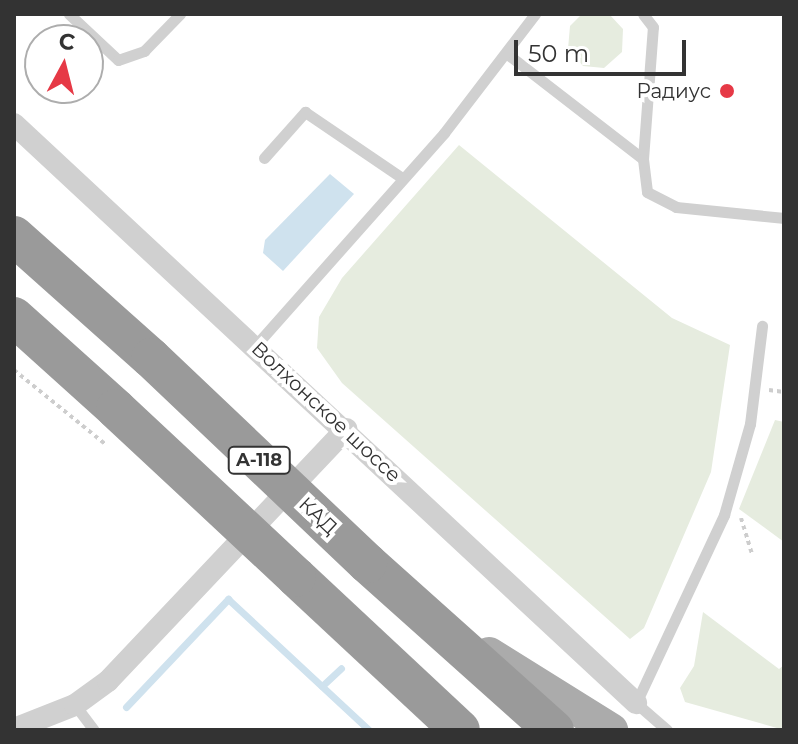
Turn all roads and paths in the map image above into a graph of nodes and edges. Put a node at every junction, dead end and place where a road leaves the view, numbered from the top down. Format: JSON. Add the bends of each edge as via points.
{"nodes":[{"id":1,"x":69,"y":14,"type":"edge"},
{"id":2,"x":180,"y":14,"type":"edge"},
{"id":3,"x":535,"y":14,"type":"edge"},
{"id":4,"x":643,"y":14,"type":"edge"},
{"id":5,"x":506,"y":53,"type":"junction"},
{"id":6,"x":14,"y":124,"type":"edge"},
{"id":7,"x":264,"y":158,"type":"dead end"},
{"id":8,"x":643,"y":159,"type":"junction"},
{"id":9,"x":402,"y":178,"type":"junction"},
{"id":10,"x":784,"y":218,"type":"edge"},
{"id":11,"x":14,"y":236,"type":"edge"},
{"id":12,"x":14,"y":317,"type":"edge"},
{"id":13,"x":762,"y":326,"type":"dead end"},
{"id":14,"x":255,"y":346,"type":"junction"},
{"id":15,"x":14,"y":370,"type":"edge"},
{"id":16,"x":67,"y":418,"type":"dead end"},
{"id":17,"x":346,"y":429,"type":"junction"},
{"id":18,"x":367,"y":563,"type":"junction"},
{"id":19,"x":636,"y":703,"type":"junction"},
{"id":20,"x":75,"y":705,"type":"junction"},
{"id":21,"x":14,"y":729,"type":"edge"},
{"id":22,"x":94,"y":730,"type":"edge"},
{"id":23,"x":460,"y":730,"type":"edge"},
{"id":24,"x":554,"y":730,"type":"edge"},
{"id":25,"x":611,"y":730,"type":"edge"},
{"id":26,"x":667,"y":730,"type":"edge"}],
"edges":[{"from":1,"to":2,"type":"lane","via":[[118,60],[144,51]]},
{"from":3,"to":5,"type":"lane"},
{"from":4,"to":8,"type":"lane","via":[[653,27]]},
{"from":5,"to":8,"type":"lane"},
{"from":5,"to":9,"type":"lane"},
{"from":6,"to":14,"type":"street","name":"Волхонское шоссе"},
{"from":7,"to":9,"type":"lane","via":[[305,112]]},
{"from":8,"to":10,"type":"lane","via":[[647,192],[676,207]]},
{"from":9,"to":14,"type":"lane"},
{"from":11,"to":18,"type":"highway","name":"КАД","number":"А-118","bridge":true},
{"from":12,"to":23,"type":"highway","number":"А-118","bridge":true},
{"from":13,"to":19,"type":"lane","via":[[750,424],[724,515]]},
{"from":14,"to":17,"type":"street","name":"Волхонское шоссе"},
{"from":15,"to":16,"type":"path"},
{"from":17,"to":19,"type":"street","name":"Волхонское шоссе"},
{"from":17,"to":20,"type":"street","via":[[141,651]]},
{"from":18,"to":24,"type":"highway","name":"КАД","number":"А-118"},
{"from":18,"to":25,"type":"main road","via":[[506,667]]},
{"from":19,"to":26,"type":"lane"},
{"from":20,"to":21,"type":"street"},
{"from":20,"to":22,"type":"lane"}]}
